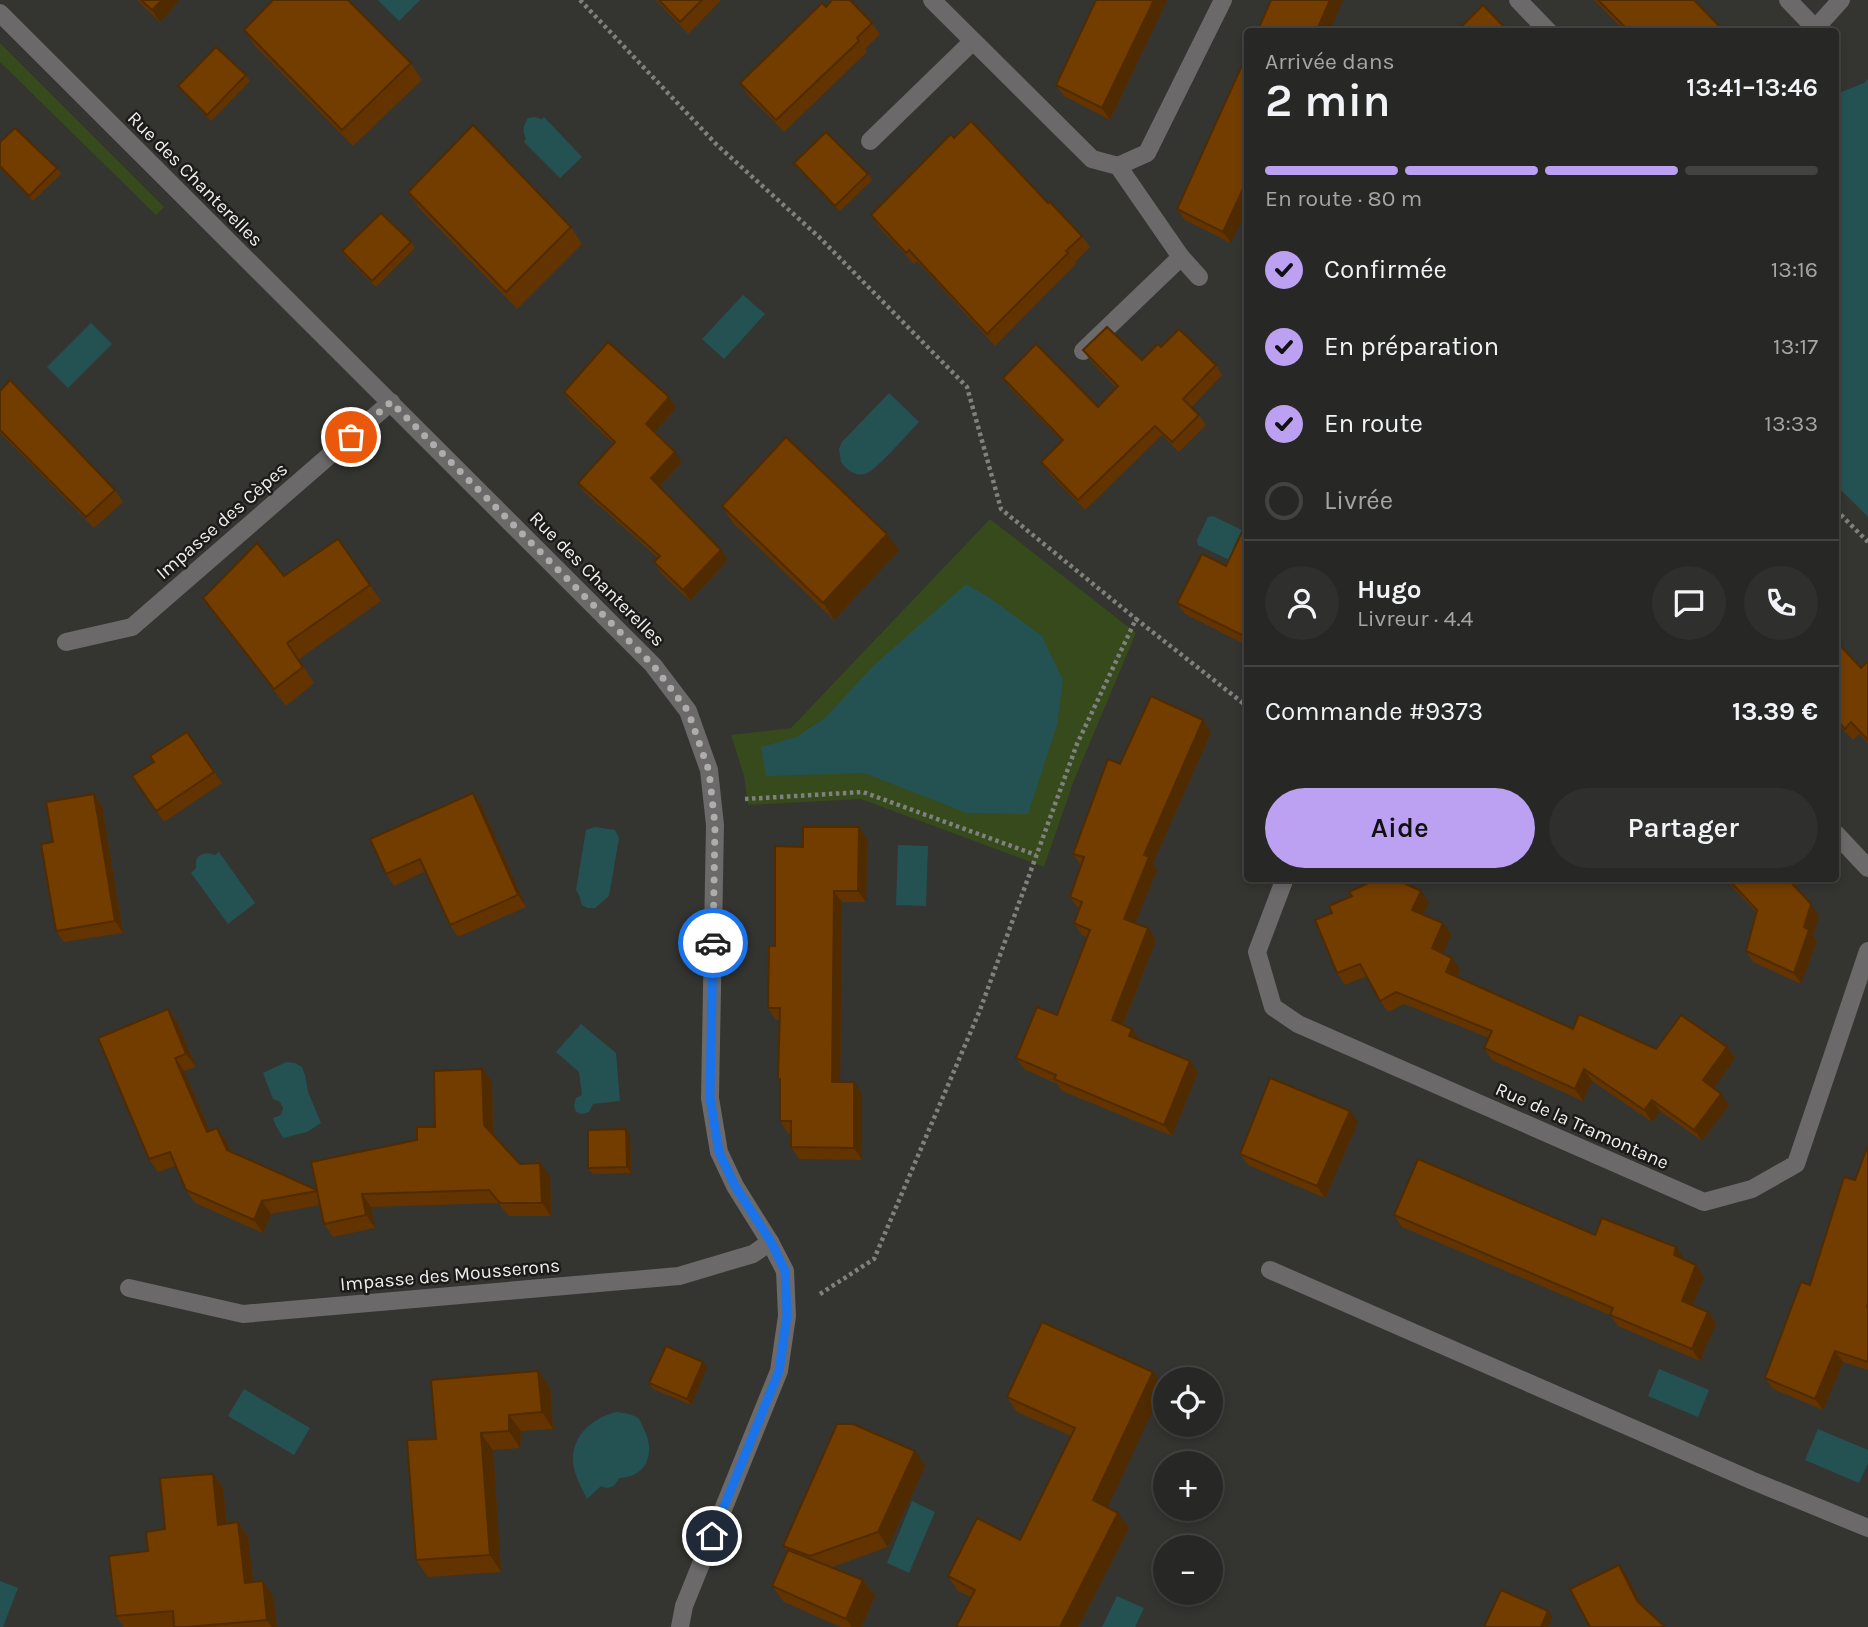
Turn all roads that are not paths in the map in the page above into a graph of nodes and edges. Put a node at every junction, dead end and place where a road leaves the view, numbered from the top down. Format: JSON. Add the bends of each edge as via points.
{"nodes":[{"id":1,"x":932,"y":0,"type":"edge"},
{"id":2,"x":1223,"y":0,"type":"edge"},
{"id":3,"x":1518,"y":0,"type":"edge"},
{"id":4,"x":1788,"y":0,"type":"edge"},
{"id":5,"x":1841,"y":0,"type":"edge"},
{"id":6,"x":0,"y":13,"type":"edge"},
{"id":7,"x":1545,"y":28,"type":"edge"},
{"id":8,"x":1811,"y":28,"type":"edge"},
{"id":9,"x":1815,"y":28,"type":"edge"},
{"id":10,"x":973,"y":41,"type":"junction"},
{"id":11,"x":870,"y":141,"type":"dead end"},
{"id":12,"x":1118,"y":166,"type":"junction"},
{"id":13,"x":1181,"y":257,"type":"junction"},
{"id":14,"x":1199,"y":277,"type":"dead end"},
{"id":15,"x":1083,"y":351,"type":"edge"},
{"id":16,"x":391,"y":402,"type":"junction"},
{"id":17,"x":66,"y":642,"type":"dead end"},
{"id":18,"x":1839,"y":837,"type":"edge"},
{"id":19,"x":1868,"y":869,"type":"edge"},
{"id":20,"x":1283,"y":882,"type":"edge"},
{"id":21,"x":1868,"y":951,"type":"edge"},
{"id":22,"x":771,"y":1242,"type":"junction"},
{"id":23,"x":1270,"y":1270,"type":"dead end"},
{"id":24,"x":129,"y":1288,"type":"dead end"},
{"id":25,"x":1868,"y":1528,"type":"edge"},
{"id":26,"x":680,"y":1627,"type":"edge"}],
"edges":[{"from":1,"to":10,"type":"street"},
{"from":2,"to":12,"type":"street","via":[[1147,153]]},
{"from":3,"to":7,"type":"street"},
{"from":4,"to":8,"type":"street"},
{"from":5,"to":9,"type":"street"},
{"from":6,"to":16,"type":"street","name":"Rue des Chanterelles"},
{"from":10,"to":11,"type":"street"},
{"from":10,"to":12,"type":"street","via":[[1092,159]]},
{"from":12,"to":13,"type":"street"},
{"from":13,"to":14,"type":"street"},
{"from":13,"to":15,"type":"street"},
{"from":16,"to":17,"type":"street","name":"Impasse des Cèpes","via":[[132,627]]},
{"from":16,"to":22,"type":"street","name":"Rue des Chanterelles","via":[[653,665],[688,711],[709,771],[715,825],[710,1098],[719,1152]]},
{"from":18,"to":19,"type":"street"},
{"from":20,"to":21,"type":"street","name":"Rue de la Tramontane","via":[[1257,951],[1273,1007],[1298,1024],[1703,1202],[1752,1189],[1796,1164]]},
{"from":22,"to":24,"type":"street","name":"Impasse des Mousserons","via":[[753,1254],[679,1276],[243,1314]]},
{"from":22,"to":26,"type":"street","name":"Rue des Chanterelles","via":[[785,1271],[787,1315],[779,1371],[684,1606]]},
{"from":23,"to":25,"type":"street"}]}
